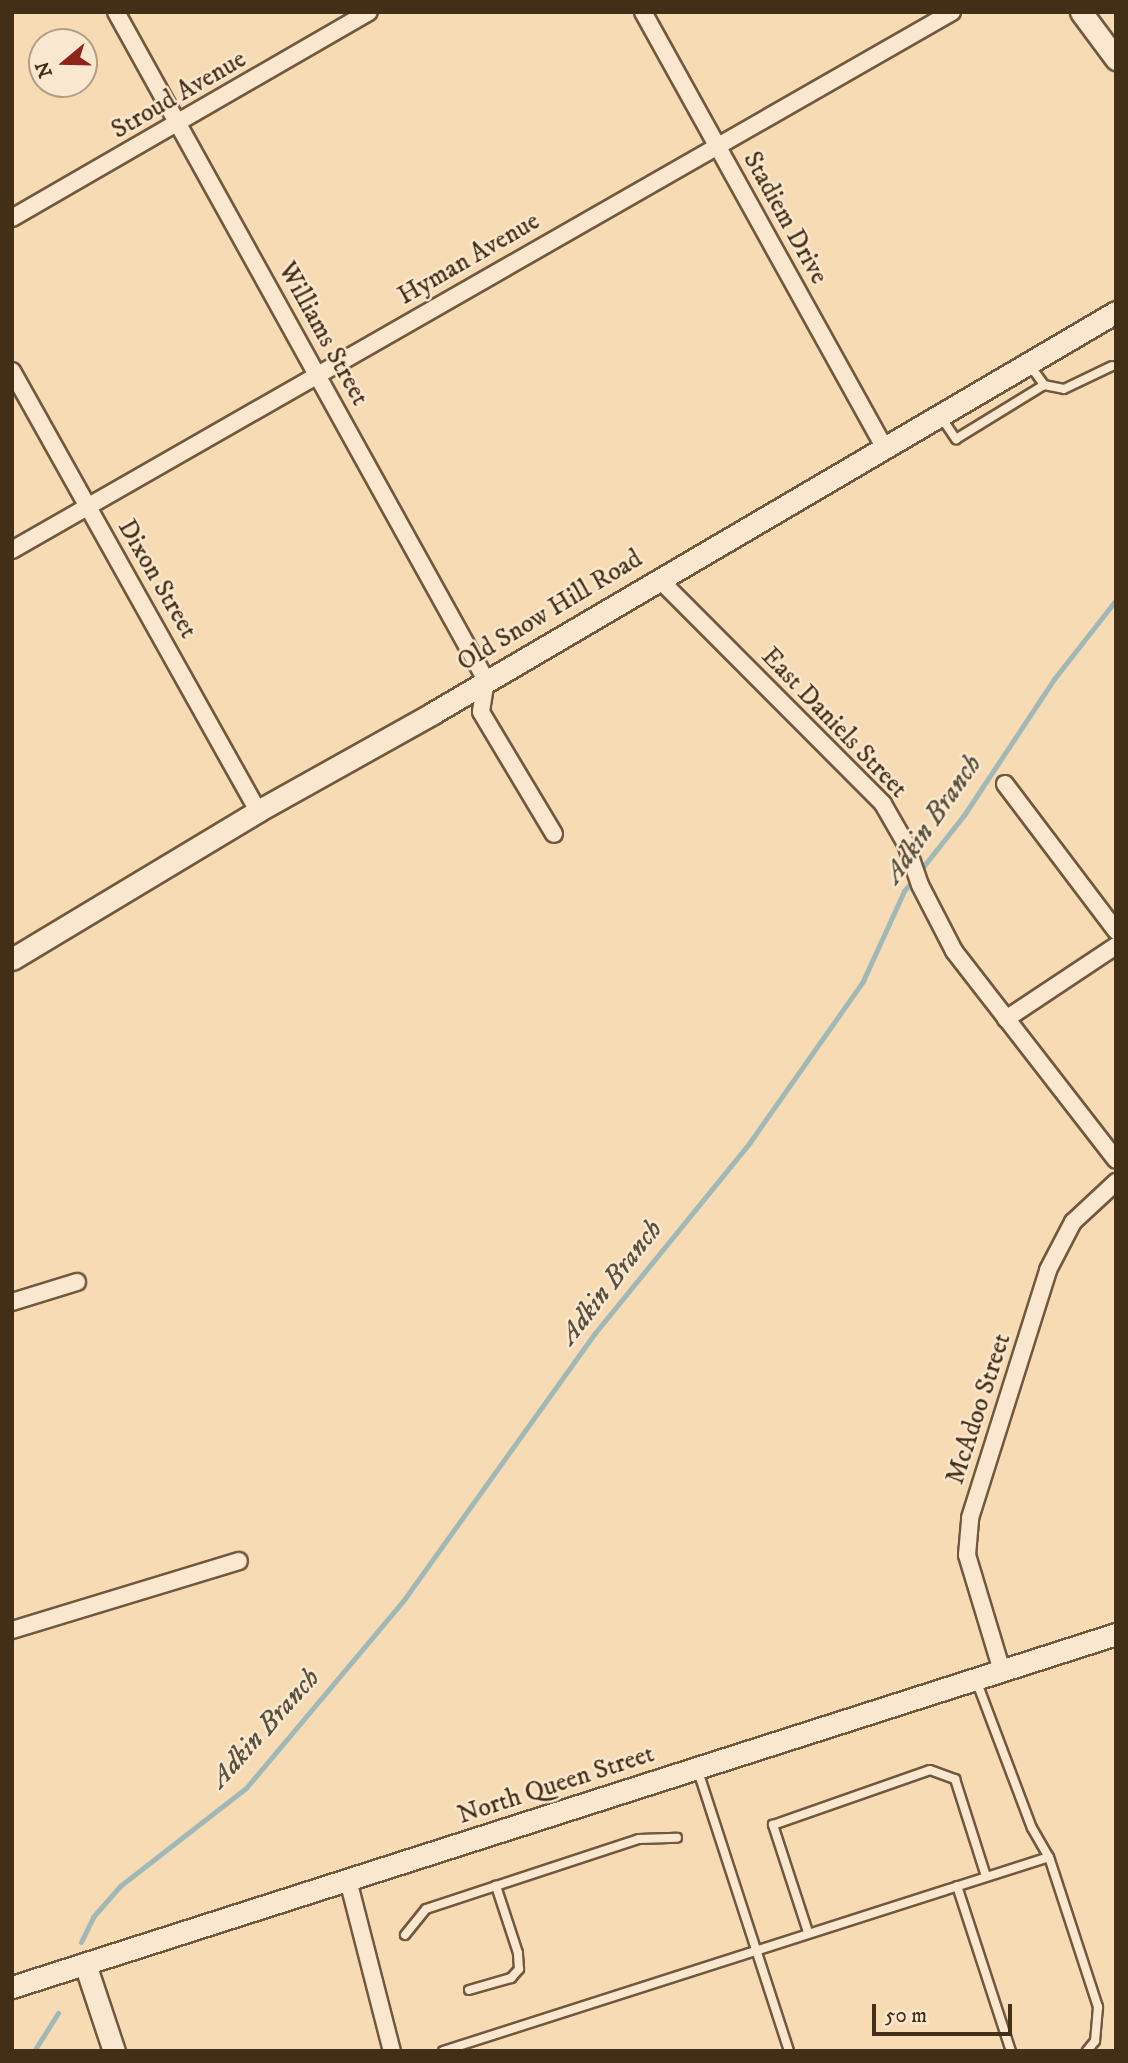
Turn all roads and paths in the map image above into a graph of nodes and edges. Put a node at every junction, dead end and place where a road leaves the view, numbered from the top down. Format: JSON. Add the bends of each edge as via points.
{"nodes":[{"id":1,"x":116,"y":12,"type":"edge"},
{"id":2,"x":369,"y":12,"type":"edge"},
{"id":3,"x":643,"y":12,"type":"edge"},
{"id":4,"x":952,"y":12,"type":"edge"},
{"id":5,"x":1081,"y":12,"type":"edge"},
{"id":6,"x":1116,"y":60,"type":"edge"},
{"id":7,"x":179,"y":124,"type":"junction"},
{"id":8,"x":717,"y":147,"type":"junction"},
{"id":9,"x":12,"y":218,"type":"edge"},
{"id":10,"x":1116,"y":312,"type":"edge"},
{"id":11,"x":1029,"y":364,"type":"junction"},
{"id":12,"x":1112,"y":366,"type":"dead end"},
{"id":13,"x":12,"y":371,"type":"edge"},
{"id":14,"x":318,"y":375,"type":"junction"},
{"id":15,"x":1044,"y":385,"type":"junction"},
{"id":16,"x":939,"y":414,"type":"junction"},
{"id":17,"x":884,"y":447,"type":"junction"},
{"id":18,"x":88,"y":507,"type":"junction"},
{"id":19,"x":12,"y":550,"type":"edge"},
{"id":20,"x":659,"y":579,"type":"junction"},
{"id":21,"x":486,"y":680,"type":"junction"},
{"id":22,"x":1005,"y":784,"type":"dead end"},
{"id":23,"x":258,"y":811,"type":"junction"},
{"id":24,"x":554,"y":834,"type":"dead end"},
{"id":25,"x":1116,"y":931,"type":"edge"},
{"id":26,"x":1116,"y":946,"type":"edge"},
{"id":27,"x":12,"y":959,"type":"edge"},
{"id":28,"x":1006,"y":1019,"type":"junction"},
{"id":29,"x":1116,"y":1160,"type":"edge"},
{"id":30,"x":1116,"y":1182,"type":"edge"},
{"id":31,"x":77,"y":1282,"type":"dead end"},
{"id":32,"x":12,"y":1302,"type":"edge"},
{"id":33,"x":239,"y":1561,"type":"dead end"},
{"id":34,"x":12,"y":1630,"type":"edge"},
{"id":35,"x":1116,"y":1634,"type":"edge"},
{"id":36,"x":1002,"y":1671,"type":"junction"},
{"id":37,"x":976,"y":1679,"type":"junction"},
{"id":38,"x":697,"y":1769,"type":"junction"},
{"id":39,"x":677,"y":1838,"type":"dead end"},
{"id":40,"x":1049,"y":1857,"type":"junction"},
{"id":41,"x":986,"y":1876,"type":"junction"},
{"id":42,"x":348,"y":1880,"type":"junction"},
{"id":43,"x":957,"y":1885,"type":"junction"},
{"id":44,"x":496,"y":1886,"type":"junction"},
{"id":45,"x":808,"y":1932,"type":"junction"},
{"id":46,"x":405,"y":1935,"type":"dead end"},
{"id":47,"x":756,"y":1949,"type":"junction"},
{"id":48,"x":85,"y":1964,"type":"junction"},
{"id":49,"x":12,"y":1987,"type":"edge"},
{"id":50,"x":469,"y":1990,"type":"dead end"},
{"id":51,"x":114,"y":2051,"type":"edge"},
{"id":52,"x":391,"y":2051,"type":"edge"},
{"id":53,"x":443,"y":2051,"type":"edge"},
{"id":54,"x":789,"y":2051,"type":"edge"},
{"id":55,"x":1011,"y":2051,"type":"edge"},
{"id":56,"x":1087,"y":2051,"type":"edge"}],
"edges":[{"from":1,"to":7,"type":"street","name":"Williams Street"},
{"from":2,"to":7,"type":"street","name":"Stroud Avenue"},
{"from":3,"to":8,"type":"street","name":"Stadiem Drive"},
{"from":4,"to":8,"type":"street","name":"Hyman Avenue"},
{"from":5,"to":6,"type":"street"},
{"from":7,"to":9,"type":"street","name":"Stroud Avenue"},
{"from":7,"to":14,"type":"street","name":"Williams Street"},
{"from":8,"to":14,"type":"street","name":"Hyman Avenue"},
{"from":8,"to":17,"type":"street","name":"Stadiem Drive"},
{"from":10,"to":11,"type":"street","name":"Old Snow Hill Road"},
{"from":11,"to":15,"type":"lane"},
{"from":11,"to":16,"type":"street","name":"Old Snow Hill Road"},
{"from":12,"to":15,"type":"lane","via":[[1064,390]]},
{"from":13,"to":18,"type":"street","name":"Dixon Street"},
{"from":14,"to":18,"type":"street","name":"Hyman Avenue"},
{"from":14,"to":21,"type":"street","name":"Williams Street"},
{"from":15,"to":16,"type":"lane","via":[[956,439]]},
{"from":16,"to":17,"type":"street","name":"Old Snow Hill Road"},
{"from":17,"to":20,"type":"street","name":"Old Snow Hill Road"},
{"from":18,"to":19,"type":"street","name":"Hyman Avenue"},
{"from":18,"to":23,"type":"street","name":"Dixon Street"},
{"from":20,"to":21,"type":"street","name":"Old Snow Hill Road"},
{"from":20,"to":28,"type":"street","name":"East Daniels Street","via":[[883,804],[954,951]]},
{"from":21,"to":23,"type":"street","name":"Old Snow Hill Road"},
{"from":21,"to":24,"type":"street","via":[[481,712]]},
{"from":22,"to":25,"type":"street"},
{"from":23,"to":27,"type":"street","name":"Old Snow Hill Road"},
{"from":26,"to":28,"type":"street"},
{"from":28,"to":29,"type":"street","name":"East Daniels Street"},
{"from":30,"to":36,"type":"street","name":"McAdoo Street","via":[[1073,1222],[1048,1269],[970,1518],[967,1555]]},
{"from":31,"to":32,"type":"street"},
{"from":33,"to":34,"type":"street"},
{"from":35,"to":36,"type":"street","name":"North Queen Street"},
{"from":36,"to":37,"type":"street","name":"North Queen Street"},
{"from":37,"to":38,"type":"street","name":"North Queen Street"},
{"from":37,"to":40,"type":"lane","via":[[1032,1828]]},
{"from":38,"to":42,"type":"street","name":"North Queen Street"},
{"from":38,"to":47,"type":"lane"},
{"from":39,"to":44,"type":"lane","via":[[639,1839]]},
{"from":40,"to":41,"type":"lane"},
{"from":40,"to":56,"type":"lane","via":[[1098,2007],[1095,2041]]},
{"from":41,"to":43,"type":"lane"},
{"from":41,"to":45,"type":"lane","via":[[955,1779],[930,1770],[773,1825]]},
{"from":42,"to":48,"type":"street","name":"North Queen Street"},
{"from":42,"to":52,"type":"street"},
{"from":43,"to":45,"type":"lane"},
{"from":43,"to":55,"type":"lane"},
{"from":44,"to":46,"type":"lane","via":[[426,1909]]},
{"from":44,"to":50,"type":"lane","via":[[519,1969],[511,1978]]},
{"from":45,"to":47,"type":"lane"},
{"from":47,"to":53,"type":"lane"},
{"from":47,"to":54,"type":"lane"},
{"from":48,"to":49,"type":"street","name":"North Queen Street"},
{"from":48,"to":51,"type":"street"}]}
